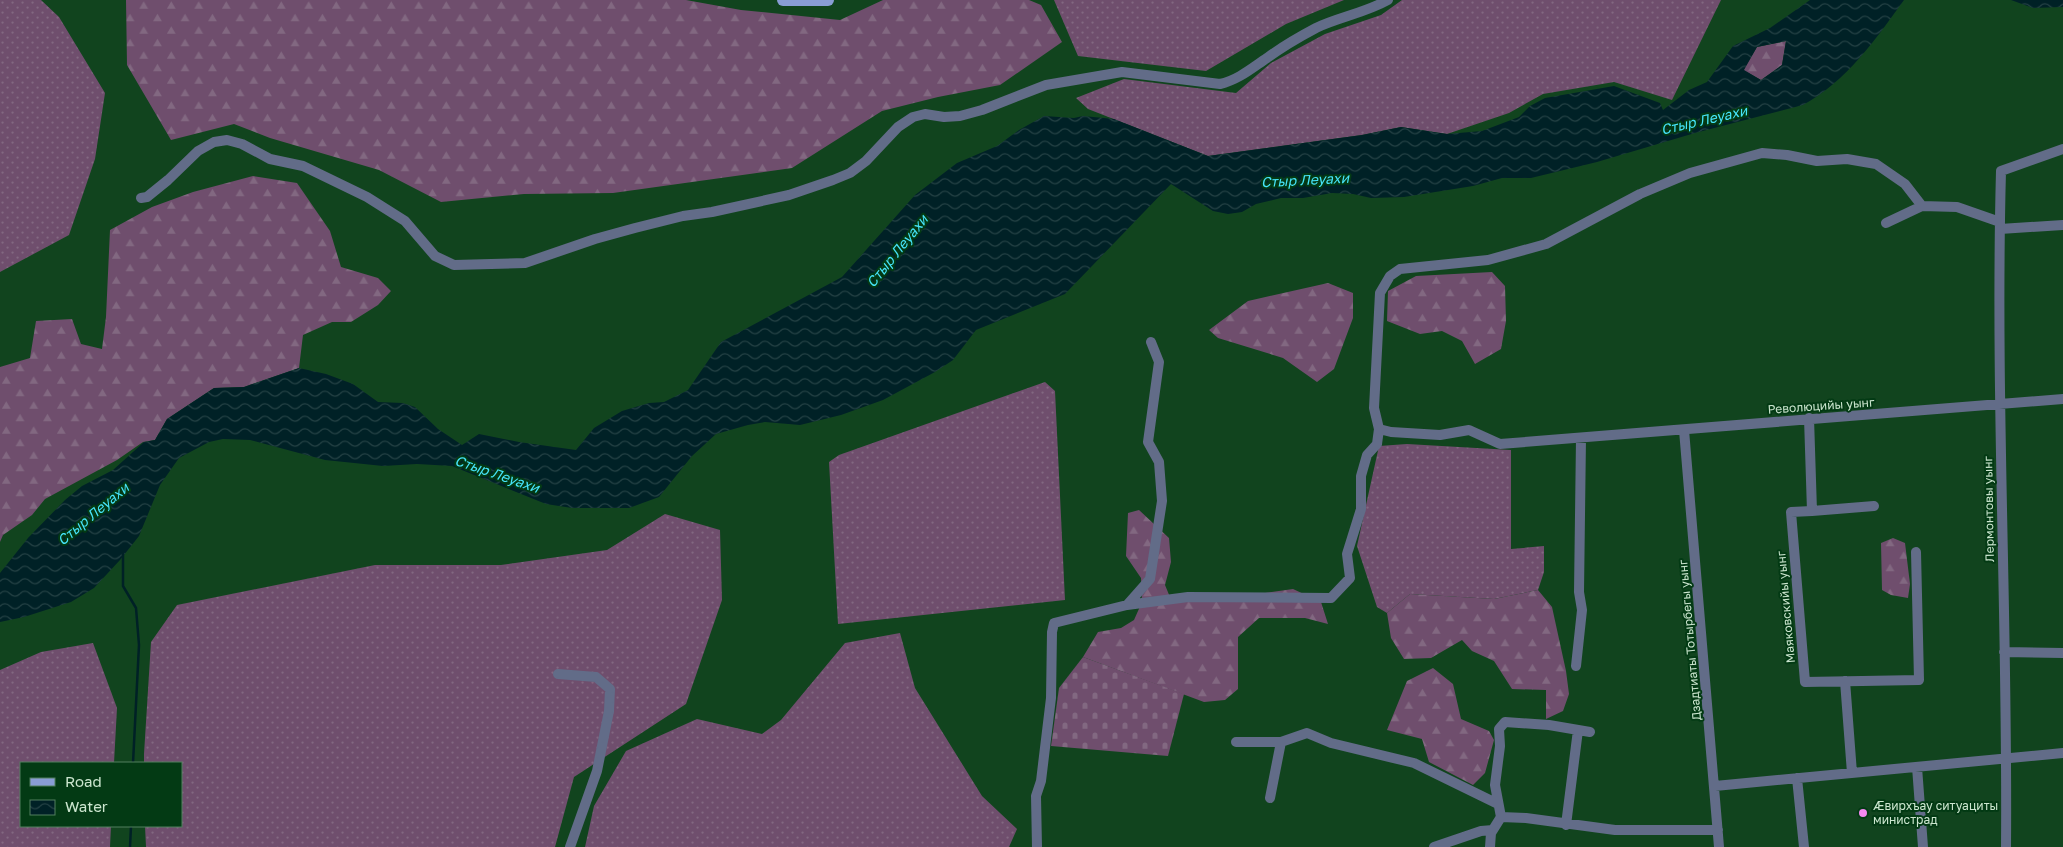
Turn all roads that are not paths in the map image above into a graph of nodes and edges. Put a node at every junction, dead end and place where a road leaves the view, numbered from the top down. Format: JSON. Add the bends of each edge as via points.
{"nodes":[{"id":1,"x":783,"y":0,"type":"edge"},
{"id":2,"x":828,"y":0,"type":"edge"},
{"id":3,"x":1388,"y":0,"type":"edge"},
{"id":4,"x":2063,"y":149,"type":"edge"},
{"id":5,"x":141,"y":198,"type":"dead end"},
{"id":6,"x":1922,"y":206,"type":"junction"},
{"id":7,"x":1886,"y":223,"type":"dead end"},
{"id":8,"x":2000,"y":225,"type":"junction"},
{"id":9,"x":2063,"y":225,"type":"edge"},
{"id":10,"x":1151,"y":342,"type":"dead end"},
{"id":11,"x":2063,"y":399,"type":"edge"},
{"id":12,"x":1999,"y":404,"type":"junction"},
{"id":13,"x":1809,"y":418,"type":"junction"},
{"id":14,"x":1379,"y":430,"type":"junction"},
{"id":15,"x":1684,"y":430,"type":"junction"},
{"id":16,"x":1581,"y":438,"type":"junction"},
{"id":17,"x":1874,"y":506,"type":"dead end"},
{"id":18,"x":1812,"y":511,"type":"junction"},
{"id":19,"x":1916,"y":552,"type":"dead end"},
{"id":20,"x":1127,"y":604,"type":"junction"},
{"id":21,"x":2004,"y":652,"type":"junction"},
{"id":22,"x":2063,"y":652,"type":"edge"},
{"id":23,"x":1576,"y":666,"type":"dead end"},
{"id":24,"x":558,"y":674,"type":"dead end"},
{"id":25,"x":1845,"y":681,"type":"junction"},
{"id":26,"x":1578,"y":730,"type":"junction"},
{"id":27,"x":1590,"y":732,"type":"dead end"},
{"id":28,"x":1236,"y":742,"type":"dead end"},
{"id":29,"x":1281,"y":742,"type":"junction"},
{"id":30,"x":2063,"y":753,"type":"edge"},
{"id":31,"x":2007,"y":758,"type":"junction"},
{"id":32,"x":1917,"y":767,"type":"junction"},
{"id":33,"x":1852,"y":773,"type":"junction"},
{"id":34,"x":1797,"y":778,"type":"junction"},
{"id":35,"x":1715,"y":786,"type":"junction"},
{"id":36,"x":1270,"y":798,"type":"dead end"},
{"id":37,"x":1498,"y":804,"type":"junction"},
{"id":38,"x":1501,"y":817,"type":"junction"},
{"id":39,"x":1566,"y":825,"type":"junction"},
{"id":40,"x":1493,"y":830,"type":"junction"},
{"id":41,"x":1718,"y":830,"type":"junction"},
{"id":42,"x":570,"y":847,"type":"edge"},
{"id":43,"x":1037,"y":847,"type":"edge"},
{"id":44,"x":1434,"y":847,"type":"edge"},
{"id":45,"x":1490,"y":847,"type":"edge"},
{"id":46,"x":1719,"y":847,"type":"edge"},
{"id":47,"x":1804,"y":847,"type":"edge"},
{"id":48,"x":1923,"y":847,"type":"edge"},
{"id":49,"x":2006,"y":847,"type":"edge"}],
"edges":[{"from":1,"to":2,"type":"main road"},
{"from":3,"to":5,"type":"street","via":[[1317,28],[1233,81],[1220,84],[1122,72],[1046,85],[960,116],[925,114],[898,126],[866,161],[833,180],[789,195],[635,228],[525,263],[454,266],[435,256],[404,221],[367,197],[303,166],[270,159],[227,140],[214,142],[198,151],[168,180]]},
{"from":4,"to":8,"type":"street","name":"Лермонтовы уынг","via":[[2001,171]]},
{"from":6,"to":7,"type":"street"},
{"from":6,"to":8,"type":"street","via":[[1957,207]]},
{"from":6,"to":14,"type":"street","via":[[1905,184],[1876,164],[1847,159],[1817,161],[1762,153],[1690,173],[1640,194],[1546,244],[1488,260],[1400,269],[1390,276],[1380,293],[1374,408]]},
{"from":8,"to":9,"type":"street"},
{"from":8,"to":12,"type":"street","name":"Лермонтовы уынг"},
{"from":10,"to":20,"type":"street","via":[[1159,362],[1148,442],[1158,462],[1162,501],[1150,579]]},
{"from":11,"to":12,"type":"street","name":"Революцийы уынг"},
{"from":12,"to":13,"type":"street","name":"Революцийы уынг"},
{"from":12,"to":21,"type":"street","name":"Лермонтовы уынг"},
{"from":13,"to":15,"type":"street","name":"Революцийы уынг"},
{"from":13,"to":18,"type":"street"},
{"from":14,"to":16,"type":"street","name":"Революцийы уынг","via":[[1440,435],[1469,430],[1500,444]]},
{"from":14,"to":20,"type":"street","via":[[1361,476],[1361,509],[1347,554],[1350,578],[1331,598],[1188,597]]},
{"from":15,"to":16,"type":"street","name":"Революцийы уынг"},
{"from":15,"to":35,"type":"street","name":"Дзадтиаты Тотырбегы уынг"},
{"from":16,"to":23,"type":"street","via":[[1579,592],[1582,610]]},
{"from":17,"to":18,"type":"street","name":"Маяковскийы уынг"},
{"from":18,"to":25,"type":"street","name":"Маяковскийы уынг","via":[[1790,512],[1804,682]]},
{"from":19,"to":25,"type":"street","name":"Маяковскийы уынг","via":[[1919,680]]},
{"from":20,"to":43,"type":"street","via":[[1054,622],[1051,698],[1041,781],[1036,796]]},
{"from":21,"to":22,"type":"street"},
{"from":21,"to":31,"type":"street","name":"Лермонтовы уынг"},
{"from":24,"to":42,"type":"street","via":[[596,677],[610,689],[597,771]]},
{"from":25,"to":33,"type":"street"},
{"from":26,"to":27,"type":"street"},
{"from":26,"to":37,"type":"street","via":[[1505,722],[1499,729],[1500,746],[1494,785]]},
{"from":26,"to":39,"type":"street"},
{"from":28,"to":29,"type":"street"},
{"from":29,"to":36,"type":"street"},
{"from":29,"to":37,"type":"street","via":[[1307,733],[1331,743],[1414,763]]},
{"from":30,"to":31,"type":"street"},
{"from":31,"to":32,"type":"street"},
{"from":31,"to":49,"type":"street","name":"Лермонтовы уынг"},
{"from":32,"to":33,"type":"street"},
{"from":32,"to":48,"type":"street"},
{"from":33,"to":34,"type":"street"},
{"from":34,"to":35,"type":"street"},
{"from":34,"to":47,"type":"street"},
{"from":35,"to":41,"type":"street","name":"Дзадтиаты Тотырбегы уынг"},
{"from":37,"to":38,"type":"street"},
{"from":38,"to":39,"type":"street"},
{"from":38,"to":40,"type":"street"},
{"from":39,"to":41,"type":"street","via":[[1615,830]]},
{"from":40,"to":44,"type":"street"},
{"from":40,"to":45,"type":"street"},
{"from":41,"to":46,"type":"street","name":"Дзадтиаты Тотырбегы уынг"}]}
